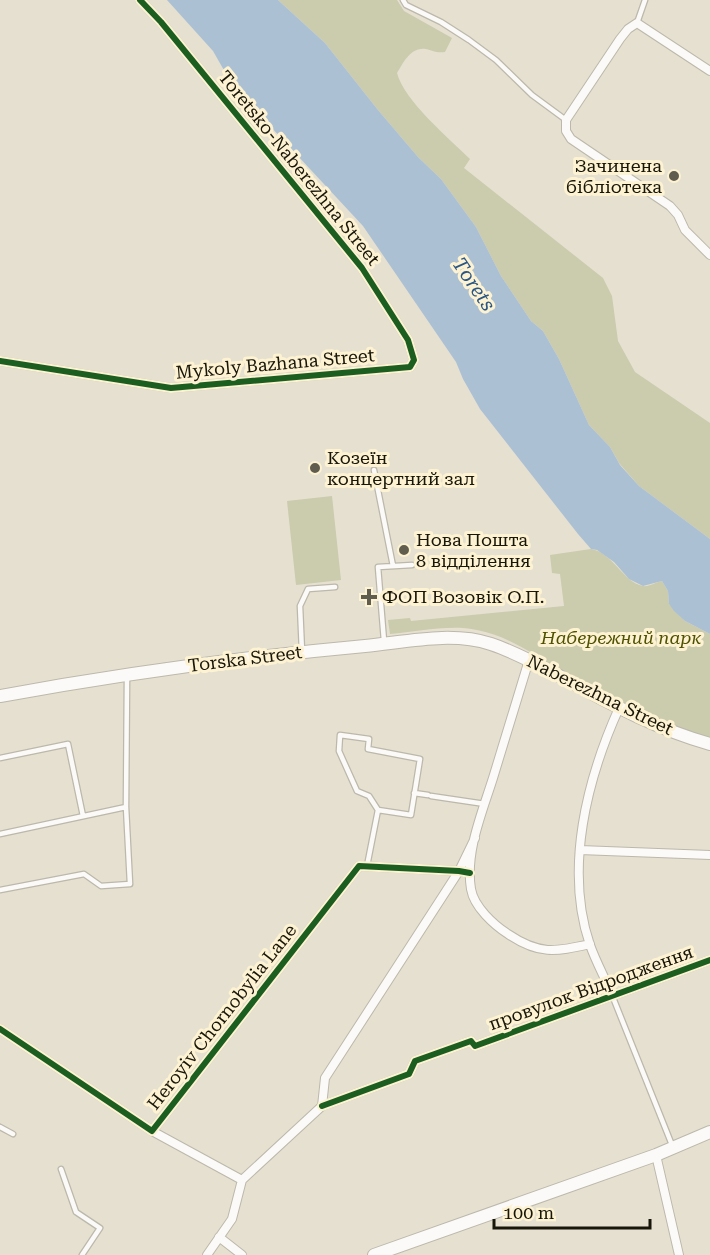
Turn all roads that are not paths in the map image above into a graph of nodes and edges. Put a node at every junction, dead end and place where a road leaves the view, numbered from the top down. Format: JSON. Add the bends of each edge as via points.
{"nodes":[{"id":1,"x":140,"y":0,"type":"edge"},
{"id":2,"x":404,"y":0,"type":"edge"},
{"id":3,"x":645,"y":0,"type":"edge"},
{"id":4,"x":637,"y":23,"type":"junction"},
{"id":5,"x":710,"y":70,"type":"edge"},
{"id":6,"x":566,"y":120,"type":"junction"},
{"id":7,"x":710,"y":255,"type":"edge"},
{"id":8,"x":0,"y":361,"type":"edge"},
{"id":9,"x":410,"y":368,"type":"joint"},
{"id":10,"x":374,"y":470,"type":"dead end"},
{"id":11,"x":412,"y":565,"type":"dead end"},
{"id":12,"x":393,"y":566,"type":"junction"},
{"id":13,"x":335,"y":587,"type":"dead end"},
{"id":14,"x":384,"y":644,"type":"junction"},
{"id":15,"x":491,"y":644,"type":"joint"},
{"id":16,"x":302,"y":652,"type":"junction"},
{"id":17,"x":529,"y":660,"type":"junction"},
{"id":18,"x":128,"y":675,"type":"junction"},
{"id":19,"x":0,"y":696,"type":"edge"},
{"id":20,"x":619,"y":708,"type":"junction"},
{"id":21,"x":710,"y":744,"type":"edge"},
{"id":22,"x":0,"y":758,"type":"edge"},
{"id":23,"x":414,"y":793,"type":"junction"},
{"id":24,"x":485,"y":804,"type":"junction"},
{"id":25,"x":126,"y":807,"type":"junction"},
{"id":26,"x":378,"y":810,"type":"junction"},
{"id":27,"x":83,"y":816,"type":"junction"},
{"id":28,"x":0,"y":834,"type":"edge"},
{"id":29,"x":475,"y":838,"type":"junction"},
{"id":30,"x":580,"y":850,"type":"junction"},
{"id":31,"x":710,"y":855,"type":"edge"},
{"id":32,"x":367,"y":866,"type":"junction"},
{"id":33,"x":459,"y":871,"type":"junction"},
{"id":34,"x":470,"y":873,"type":"junction"},
{"id":35,"x":0,"y":890,"type":"edge"},
{"id":36,"x":590,"y":944,"type":"junction"},
{"id":37,"x":710,"y":960,"type":"edge"},
{"id":38,"x":612,"y":995,"type":"junction"},
{"id":39,"x":0,"y":1029,"type":"edge"},
{"id":40,"x":322,"y":1106,"type":"junction"},
{"id":41,"x":0,"y":1127,"type":"edge"},
{"id":42,"x":152,"y":1131,"type":"junction"},
{"id":43,"x":710,"y":1132,"type":"edge"},
{"id":44,"x":13,"y":1134,"type":"dead end"},
{"id":45,"x":673,"y":1148,"type":"junction"},
{"id":46,"x":656,"y":1155,"type":"junction"},
{"id":47,"x":61,"y":1169,"type":"dead end"},
{"id":48,"x":242,"y":1180,"type":"junction"},
{"id":49,"x":219,"y":1237,"type":"junction"},
{"id":50,"x":82,"y":1255,"type":"edge"},
{"id":51,"x":207,"y":1255,"type":"edge"},
{"id":52,"x":242,"y":1255,"type":"edge"},
{"id":53,"x":374,"y":1255,"type":"edge"},
{"id":54,"x":679,"y":1255,"type":"edge"}],
"edges":[{"from":1,"to":9,"type":"street","name":"Toretsko-Naberezhna Street","via":[[362,268],[408,340],[414,360]]},
{"from":2,"to":6,"type":"lane","via":[[470,40]]},
{"from":3,"to":4,"type":"lane"},
{"from":4,"to":5,"type":"street"},
{"from":4,"to":6,"type":"street","via":[[628,28]]},
{"from":6,"to":7,"type":"street","via":[[571,140],[675,209],[685,230]]},
{"from":8,"to":9,"type":"street","name":"Mykoly Bazhana Street","via":[[171,388]]},
{"from":10,"to":12,"type":"lane"},
{"from":11,"to":12,"type":"lane"},
{"from":12,"to":14,"type":"lane","via":[[378,567]]},
{"from":13,"to":16,"type":"lane","via":[[308,589],[300,606]]},
{"from":14,"to":15,"type":"main road","name":"Torska Street","via":[[459,636]]},
{"from":14,"to":16,"type":"main road","name":"Torska Street"},
{"from":15,"to":17,"type":"main road","name":"Naberezhna Street"},
{"from":16,"to":18,"type":"main road","name":"Torska Street"},
{"from":17,"to":20,"type":"main road","name":"Naberezhna Street"},
{"from":17,"to":24,"type":"street"},
{"from":18,"to":19,"type":"main road","name":"Torska Street"},
{"from":18,"to":25,"type":"lane"},
{"from":20,"to":21,"type":"main road","name":"Naberezhna Street"},
{"from":20,"to":30,"type":"street","via":[[598,762]]},
{"from":22,"to":27,"type":"lane","via":[[68,744]]},
{"from":23,"to":24,"type":"lane"},
{"from":23,"to":26,"type":"lane","via":[[411,816]]},
{"from":23,"to":26,"type":"lane","via":[[420,759],[368,749],[369,739],[340,735],[339,751],[357,791],[369,796]]},
{"from":24,"to":29,"type":"street"},
{"from":25,"to":27,"type":"lane"},
{"from":25,"to":35,"type":"lane","via":[[130,884],[100,886],[84,874]]},
{"from":26,"to":32,"type":"lane"},
{"from":27,"to":28,"type":"lane"},
{"from":29,"to":33,"type":"street"},
{"from":29,"to":34,"type":"street"},
{"from":30,"to":31,"type":"street"},
{"from":30,"to":36,"type":"street","via":[[580,892]]},
{"from":32,"to":33,"type":"street"},
{"from":32,"to":42,"type":"street","name":"Heroyiv Chornobylia Lane","via":[[359,866]]},
{"from":33,"to":34,"type":"street"},
{"from":33,"to":40,"type":"street","via":[[326,1078]]},
{"from":34,"to":36,"type":"street","via":[[472,892],[481,909],[495,925],[524,945],[563,950]]},
{"from":36,"to":38,"type":"street"},
{"from":37,"to":38,"type":"street","name":"провулок Відродження"},
{"from":38,"to":40,"type":"street","name":"провулок Відродження","via":[[475,1046],[471,1041],[415,1061],[409,1074]]},
{"from":38,"to":45,"type":"lane"},
{"from":39,"to":42,"type":"street","name":"Heroyiv Chornobylia Lane"},
{"from":40,"to":48,"type":"street"},
{"from":41,"to":44,"type":"lane"},
{"from":42,"to":48,"type":"street"},
{"from":43,"to":45,"type":"main road"},
{"from":45,"to":46,"type":"main road"},
{"from":46,"to":53,"type":"main road"},
{"from":46,"to":54,"type":"street"},
{"from":47,"to":50,"type":"lane","via":[[76,1212],[100,1228]]},
{"from":48,"to":49,"type":"street","via":[[232,1219]]},
{"from":49,"to":51,"type":"street"},
{"from":49,"to":52,"type":"street"}]}
